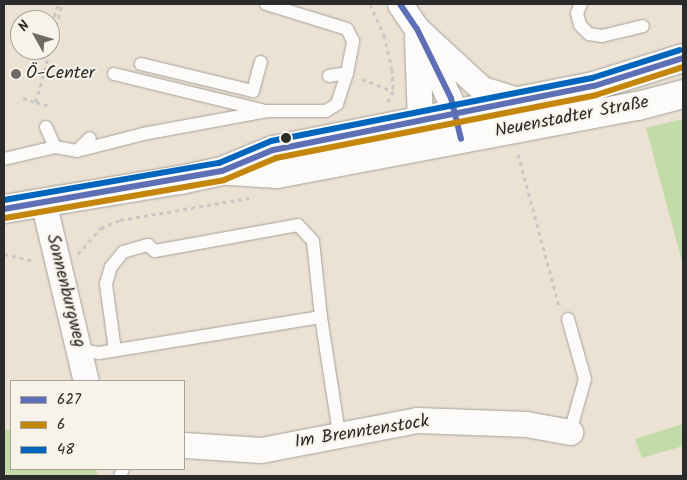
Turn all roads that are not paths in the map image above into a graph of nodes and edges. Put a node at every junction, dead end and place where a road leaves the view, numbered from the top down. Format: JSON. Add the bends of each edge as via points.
{"nodes":[{"id":1,"x":266,"y":4,"type":"edge"},
{"id":2,"x":400,"y":4,"type":"edge"},
{"id":3,"x":581,"y":4,"type":"edge"},
{"id":4,"x":284,"y":6,"type":"edge"},
{"id":5,"x":643,"y":26,"type":"dead end"},
{"id":6,"x":417,"y":30,"type":"junction"},
{"id":7,"x":683,"y":58,"type":"edge"},
{"id":8,"x":261,"y":62,"type":"dead end"},
{"id":9,"x":141,"y":64,"type":"dead end"},
{"id":10,"x":347,"y":73,"type":"junction"},
{"id":11,"x":114,"y":74,"type":"dead end"},
{"id":12,"x":328,"y":76,"type":"dead end"},
{"id":13,"x":683,"y":94,"type":"edge"},
{"id":14,"x":524,"y":102,"type":"junction"},
{"id":15,"x":267,"y":111,"type":"junction"},
{"id":16,"x":46,"y":126,"type":"dead end"},
{"id":17,"x":459,"y":127,"type":"junction"},
{"id":18,"x":422,"y":135,"type":"junction"},
{"id":19,"x":90,"y":138,"type":"dead end"},
{"id":20,"x":55,"y":147,"type":"junction"},
{"id":21,"x":77,"y":151,"type":"junction"},
{"id":22,"x":4,"y":159,"type":"edge"},
{"id":23,"x":43,"y":201,"type":"junction"},
{"id":24,"x":4,"y":209,"type":"edge"},
{"id":25,"x":321,"y":317,"type":"junction"},
{"id":26,"x":568,"y":319,"type":"road end"},
{"id":27,"x":80,"y":350,"type":"junction"},
{"id":28,"x":115,"y":350,"type":"junction"},
{"id":29,"x":86,"y":380,"type":"edge"},
{"id":30,"x":570,"y":432,"type":"joint"},
{"id":31,"x":339,"y":433,"type":"junction"},
{"id":32,"x":185,"y":445,"type":"edge"}],
"edges":[{"from":1,"to":4,"type":"lane"},
{"from":2,"to":6,"type":"street"},
{"from":3,"to":5,"type":"lane","via":[[577,13],[580,25],[589,34],[602,36]]},
{"from":4,"to":10,"type":"lane","via":[[347,29],[353,41]]},
{"from":6,"to":14,"type":"street","via":[[482,89]]},
{"from":6,"to":17,"type":"street"},
{"from":6,"to":18,"type":"street"},
{"from":7,"to":14,"type":"main road","name":"Neuenstadter Straße","via":[[594,86]]},
{"from":8,"to":9,"type":"lane","via":[[253,91]]},
{"from":10,"to":12,"type":"lane"},
{"from":10,"to":15,"type":"lane","via":[[337,104],[326,111]]},
{"from":11,"to":15,"type":"lane"},
{"from":13,"to":17,"type":"main road","name":"Neuenstadter Straße","via":[[638,106]]},
{"from":14,"to":17,"type":"main road","name":"Neuenstadter Straße"},
{"from":15,"to":21,"type":"lane","via":[[143,134]]},
{"from":16,"to":20,"type":"lane"},
{"from":17,"to":18,"type":"main road","name":"Neuenstadter Straße"},
{"from":18,"to":23,"type":"main road","name":"Neuenstadter Straße","via":[[273,150],[222,171]]},
{"from":19,"to":21,"type":"lane"},
{"from":20,"to":21,"type":"lane"},
{"from":20,"to":22,"type":"lane"},
{"from":23,"to":24,"type":"main road","name":"Neuenstadter Straße"},
{"from":23,"to":27,"type":"street","name":"Sonnenburgweg"},
{"from":25,"to":28,"type":"lane"},
{"from":25,"to":28,"type":"lane","via":[[313,241],[298,225],[155,251],[148,246],[123,252],[112,267],[106,284]]},
{"from":25,"to":31,"type":"lane"},
{"from":26,"to":30,"type":"lane","via":[[585,379]]},
{"from":27,"to":28,"type":"lane","via":[[99,353]]},
{"from":27,"to":29,"type":"street","name":"Sonnenburgweg"},
{"from":30,"to":31,"type":"street","name":"Im Brenntenstock","via":[[526,424],[416,420]]},
{"from":31,"to":32,"type":"street","name":"Im Brenntenstock","via":[[260,450]]}]}
